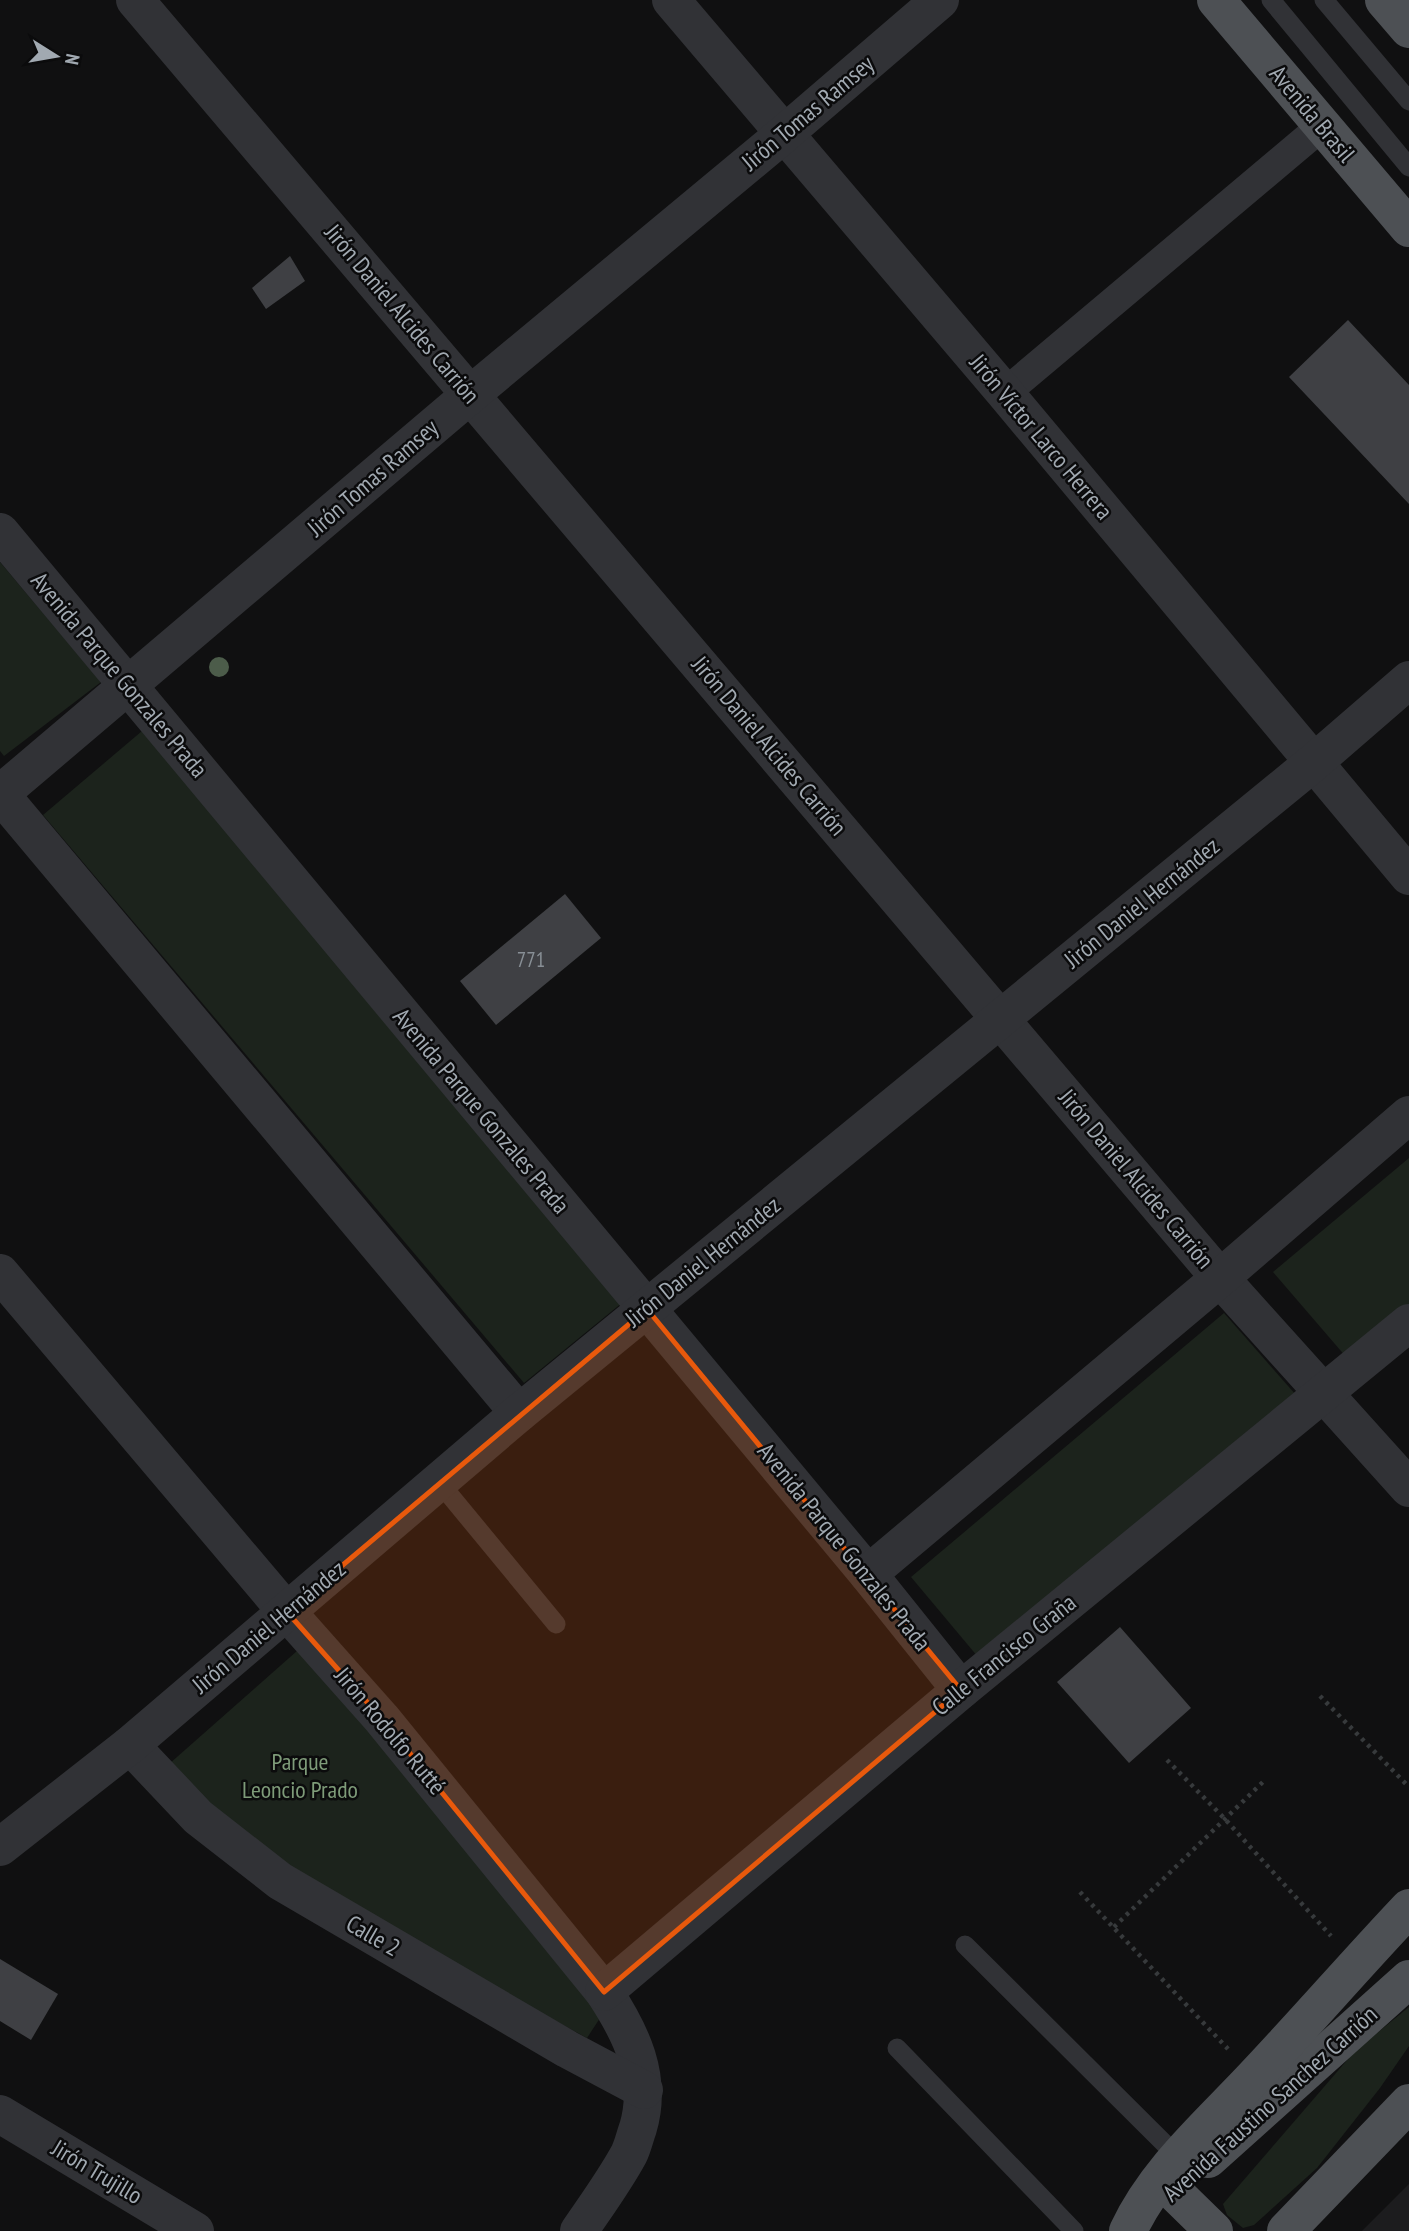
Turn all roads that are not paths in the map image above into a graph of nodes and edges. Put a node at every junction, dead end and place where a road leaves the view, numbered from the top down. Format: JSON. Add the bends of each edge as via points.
{"nodes":[{"id":1,"x":135,"y":0,"type":"edge"},
{"id":2,"x":671,"y":0,"type":"edge"},
{"id":3,"x":940,"y":0,"type":"edge"},
{"id":4,"x":1216,"y":0,"type":"edge"},
{"id":5,"x":1271,"y":0,"type":"edge"},
{"id":6,"x":1324,"y":0,"type":"edge"},
{"id":7,"x":1384,"y":0,"type":"edge"},
{"id":8,"x":1409,"y":29,"type":"edge"},
{"id":9,"x":1409,"y":101,"type":"edge"},
{"id":10,"x":1322,"y":126,"type":"junction"},
{"id":11,"x":784,"y":134,"type":"junction"},
{"id":12,"x":1409,"y":167,"type":"edge"},
{"id":13,"x":1409,"y":228,"type":"edge"},
{"id":14,"x":1005,"y":393,"type":"junction"},
{"id":15,"x":470,"y":394,"type":"junction"},
{"id":16,"x":0,"y":532,"type":"edge"},
{"id":17,"x":1409,"y":680,"type":"edge"},
{"id":18,"x":128,"y":687,"type":"junction"},
{"id":19,"x":1314,"y":762,"type":"junction"},
{"id":20,"x":0,"y":794,"type":"edge"},
{"id":21,"x":1409,"y":876,"type":"edge"},
{"id":22,"x":1001,"y":1019,"type":"junction"},
{"id":23,"x":1409,"y":1115,"type":"edge"},
{"id":24,"x":0,"y":1273,"type":"edge"},
{"id":25,"x":1220,"y":1278,"type":"junction"},
{"id":26,"x":646,"y":1309,"type":"junction"},
{"id":27,"x":1409,"y":1323,"type":"edge"},
{"id":28,"x":1325,"y":1394,"type":"junction"},
{"id":29,"x":519,"y":1413,"type":"junction"},
{"id":30,"x":439,"y":1482,"type":"junction"},
{"id":31,"x":1409,"y":1488,"type":"edge"},
{"id":32,"x":868,"y":1574,"type":"junction"},
{"id":33,"x":287,"y":1612,"type":"junction"},
{"id":34,"x":556,"y":1624,"type":"dead end"},
{"id":35,"x":961,"y":1690,"type":"junction"},
{"id":36,"x":130,"y":1745,"type":"junction"},
{"id":37,"x":0,"y":1847,"type":"edge"},
{"id":38,"x":1409,"y":1908,"type":"edge"},
{"id":39,"x":965,"y":1944,"type":"dead end"},
{"id":40,"x":1409,"y":1979,"type":"edge"},
{"id":41,"x":604,"y":1992,"type":"junction"},
{"id":42,"x":897,"y":2048,"type":"dead end"},
{"id":43,"x":644,"y":2090,"type":"junction"},
{"id":44,"x":0,"y":2114,"type":"edge"},
{"id":45,"x":1403,"y":2120,"type":"edge"},
{"id":46,"x":1175,"y":2174,"type":"junction"},
{"id":47,"x":195,"y":2231,"type":"edge"},
{"id":48,"x":579,"y":2231,"type":"edge"},
{"id":49,"x":1074,"y":2231,"type":"edge"},
{"id":50,"x":1128,"y":2231,"type":"edge"},
{"id":51,"x":1133,"y":2231,"type":"edge"},
{"id":52,"x":1214,"y":2231,"type":"edge"},
{"id":53,"x":1286,"y":2231,"type":"edge"}],
"edges":[{"from":1,"to":15,"type":"street","name":"Jirón Daniel Alcides Carrión"},
{"from":2,"to":11,"type":"street","name":"Jirón Víctor Larco Herrera"},
{"from":3,"to":11,"type":"street","name":"Jirón Tomas Ramsey"},
{"from":4,"to":10,"type":"main road","name":"Avenida Brasil"},
{"from":5,"to":12,"type":"lane","name":"Avenida Brasil"},
{"from":6,"to":9,"type":"lane"},
{"from":7,"to":8,"type":"main road"},
{"from":10,"to":13,"type":"main road","name":"Avenida Brasil"},
{"from":10,"to":14,"type":"street"},
{"from":11,"to":14,"type":"street","name":"Jirón Víctor Larco Herrera"},
{"from":11,"to":15,"type":"street","name":"Jirón Tomas Ramsey"},
{"from":14,"to":19,"type":"street","name":"Jirón Víctor Larco Herrera"},
{"from":15,"to":18,"type":"street","name":"Jirón Tomas Ramsey"},
{"from":15,"to":22,"type":"street","name":"Jirón Daniel Alcides Carrión"},
{"from":16,"to":18,"type":"street","name":"Avenida Parque Gonzales Prada"},
{"from":17,"to":19,"type":"street","name":"Jirón Daniel Hernández"},
{"from":18,"to":20,"type":"street","name":"Jirón Tomas Ramsey"},
{"from":18,"to":26,"type":"street","name":"Avenida Parque Gonzales Prada"},
{"from":19,"to":21,"type":"street","name":"Jirón Víctor Larco Herrera"},
{"from":19,"to":22,"type":"street","name":"Jirón Daniel Hernández"},
{"from":20,"to":29,"type":"street"},
{"from":22,"to":25,"type":"street","name":"Jirón Daniel Alcides Carrión"},
{"from":22,"to":26,"type":"street","name":"Jirón Daniel Hernández"},
{"from":23,"to":25,"type":"street"},
{"from":24,"to":33,"type":"street","name":"Jirón Rodolfo Rutté"},
{"from":25,"to":28,"type":"street","name":"Jirón Daniel Alcides Carrión"},
{"from":25,"to":32,"type":"street"},
{"from":26,"to":29,"type":"street","name":"Jirón Daniel Hernández"},
{"from":26,"to":32,"type":"street","name":"Avenida Parque Gonzales Prada"},
{"from":27,"to":28,"type":"street","name":"Calle Francisco Graña"},
{"from":28,"to":31,"type":"street","name":"Jirón Daniel Alcides Carrión"},
{"from":28,"to":35,"type":"street","name":"Calle Francisco Graña"},
{"from":29,"to":30,"type":"street","name":"Jirón Daniel Hernández"},
{"from":30,"to":33,"type":"street","name":"Jirón Daniel Hernández"},
{"from":30,"to":34,"type":"lane"},
{"from":32,"to":35,"type":"street","name":"Avenida Parque Gonzales Prada"},
{"from":33,"to":36,"type":"street","name":"Jirón Daniel Hernández"},
{"from":33,"to":41,"type":"street","name":"Jirón Rodolfo Rutté","via":[[382,1718]]},
{"from":35,"to":41,"type":"street","name":"Calle Francisco Graña"},
{"from":36,"to":37,"type":"street","name":"Jirón Daniel Hernández"},
{"from":36,"to":43,"type":"street","name":"Calle 2","via":[[198,1817],[281,1881]]},
{"from":38,"to":46,"type":"main road","via":[[1254,2077]]},
{"from":39,"to":46,"type":"lane"},
{"from":40,"to":46,"type":"main road","name":"Avenida Faustino Sanchez Carrión","via":[[1208,2158]]},
{"from":41,"to":43,"type":"street","name":"Jirón Rodolfo Rutté","via":[[639,2056]]},
{"from":42,"to":49,"type":"lane"},
{"from":43,"to":48,"type":"street","name":"Jirón Rodolfo Rutté","via":[[630,2152]]},
{"from":44,"to":47,"type":"street","name":"Jirón Trujillo"},
{"from":45,"to":53,"type":"main road"},
{"from":46,"to":50,"type":"main road","via":[[1135,2214]]},
{"from":46,"to":51,"type":"main road","name":"Avenida Faustino Sanchez Carrión"},
{"from":46,"to":52,"type":"main road"}]}
